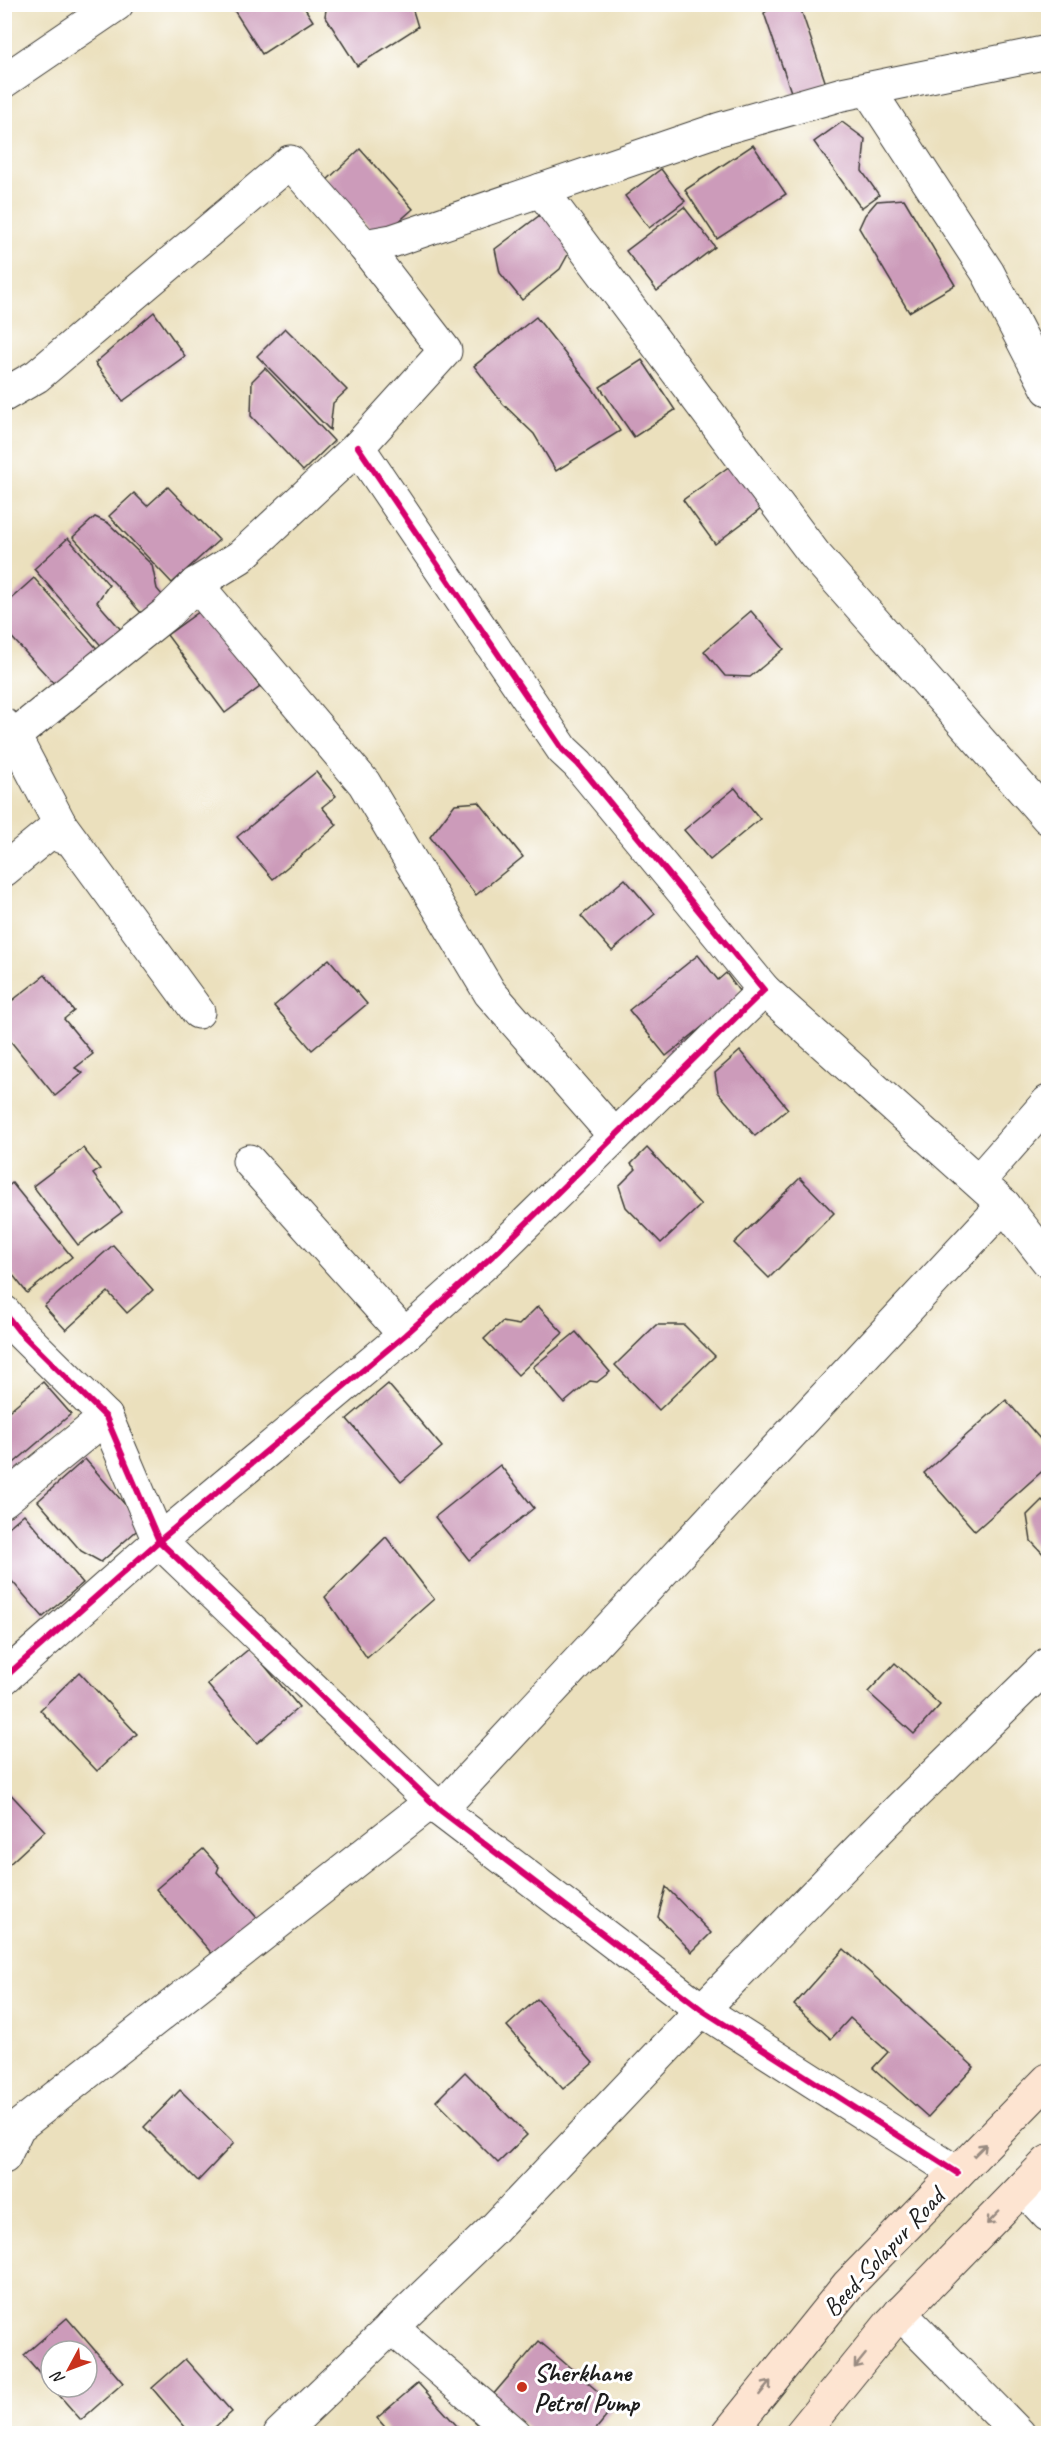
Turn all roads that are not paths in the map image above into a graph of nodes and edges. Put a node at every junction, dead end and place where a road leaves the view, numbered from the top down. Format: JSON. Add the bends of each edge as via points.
{"nodes":[{"id":1,"x":117,"y":4,"type":"edge"},
{"id":2,"x":1048,"y":52,"type":"edge"},
{"id":3,"x":4,"y":81,"type":"edge"},
{"id":4,"x":868,"y":89,"type":"junction"},
{"id":5,"x":541,"y":190,"type":"junction"},
{"id":6,"x":364,"y":246,"type":"junction"},
{"id":7,"x":1048,"y":389,"type":"edge"},
{"id":8,"x":4,"y":395,"type":"edge"},
{"id":9,"x":358,"y":447,"type":"junction"},
{"id":10,"x":196,"y":584,"type":"junction"},
{"id":11,"x":9,"y":731,"type":"edge"},
{"id":12,"x":1048,"y":818,"type":"edge"},
{"id":13,"x":61,"y":830,"type":"junction"},
{"id":14,"x":4,"y":870,"type":"edge"},
{"id":15,"x":764,"y":990,"type":"junction"},
{"id":16,"x":198,"y":1012,"type":"dead end"},
{"id":17,"x":1048,"y":1102,"type":"edge"},
{"id":18,"x":615,"y":1136,"type":"junction"},
{"id":19,"x":249,"y":1161,"type":"dead end"},
{"id":20,"x":976,"y":1179,"type":"junction"},
{"id":21,"x":1004,"y":1205,"type":"junction"},
{"id":22,"x":1048,"y":1261,"type":"edge"},
{"id":23,"x":4,"y":1312,"type":"edge"},
{"id":24,"x":405,"y":1335,"type":"junction"},
{"id":25,"x":106,"y":1417,"type":"junction"},
{"id":26,"x":4,"y":1500,"type":"edge"},
{"id":27,"x":159,"y":1541,"type":"junction"},
{"id":28,"x":1048,"y":1664,"type":"edge"},
{"id":29,"x":4,"y":1678,"type":"edge"},
{"id":30,"x":435,"y":1806,"type":"junction"},
{"id":31,"x":702,"y":2010,"type":"junction"},
{"id":32,"x":1048,"y":2080,"type":"edge"},
{"id":33,"x":4,"y":2157,"type":"edge"},
{"id":34,"x":1048,"y":2162,"type":"edge"},
{"id":35,"x":957,"y":2173,"type":"junction"},
{"id":36,"x":1023,"y":2188,"type":"junction"},
{"id":37,"x":1048,"y":2216,"type":"edge"},
{"id":38,"x":900,"y":2313,"type":"junction"},
{"id":39,"x":391,"y":2327,"type":"junction"},
{"id":40,"x":280,"y":2433,"type":"edge"},
{"id":41,"x":515,"y":2433,"type":"edge"},
{"id":42,"x":728,"y":2433,"type":"edge"},
{"id":43,"x":801,"y":2433,"type":"edge"},
{"id":44,"x":1019,"y":2433,"type":"edge"}],
"edges":[{"from":1,"to":3,"type":"street"},
{"from":2,"to":4,"type":"street"},
{"from":4,"to":5,"type":"street","via":[[720,129]]},
{"from":4,"to":7,"type":"street","via":[[988,273]]},
{"from":5,"to":6,"type":"street","via":[[392,241]]},
{"from":5,"to":12,"type":"street","via":[[814,555]]},
{"from":6,"to":8,"type":"street","via":[[290,162],[37,376]]},
{"from":6,"to":9,"type":"street","via":[[445,351]]},
{"from":9,"to":10,"type":"street","via":[[240,557]]},
{"from":9,"to":15,"type":"street","via":[[563,750]]},
{"from":10,"to":11,"type":"street","via":[[167,613]]},
{"from":10,"to":18,"type":"street","via":[[364,783],[490,993]]},
{"from":11,"to":13,"type":"street"},
{"from":13,"to":14,"type":"street"},
{"from":13,"to":16,"type":"street"},
{"from":15,"to":18,"type":"street"},
{"from":15,"to":20,"type":"street"},
{"from":17,"to":20,"type":"street"},
{"from":18,"to":24,"type":"street"},
{"from":19,"to":24,"type":"street"},
{"from":20,"to":21,"type":"street"},
{"from":21,"to":22,"type":"street"},
{"from":21,"to":30,"type":"street"},
{"from":23,"to":25,"type":"street"},
{"from":24,"to":27,"type":"street"},
{"from":25,"to":26,"type":"street"},
{"from":25,"to":27,"type":"street"},
{"from":27,"to":29,"type":"street"},
{"from":27,"to":30,"type":"street"},
{"from":28,"to":31,"type":"street"},
{"from":30,"to":31,"type":"street"},
{"from":30,"to":33,"type":"street","via":[[18,2127]]},
{"from":31,"to":35,"type":"street"},
{"from":31,"to":39,"type":"street","via":[[495,2228]]},
{"from":35,"to":32,"type":"main road","name":"Beed-Solapur Road","one_way":true},
{"from":34,"to":36,"type":"main road","name":"Beed-Solapur Road"},
{"from":42,"to":35,"type":"main road","name":"Beed-Solapur Road","one_way":true,"via":[[848,2285]]},
{"from":36,"to":37,"type":"street"},
{"from":36,"to":38,"type":"main road","name":"Beed-Solapur Road","one_way":true},
{"from":38,"to":43,"type":"main road","name":"Beed-Solapur Road","one_way":true},
{"from":38,"to":44,"type":"street"},
{"from":39,"to":40,"type":"street"},
{"from":39,"to":41,"type":"street"}]}
